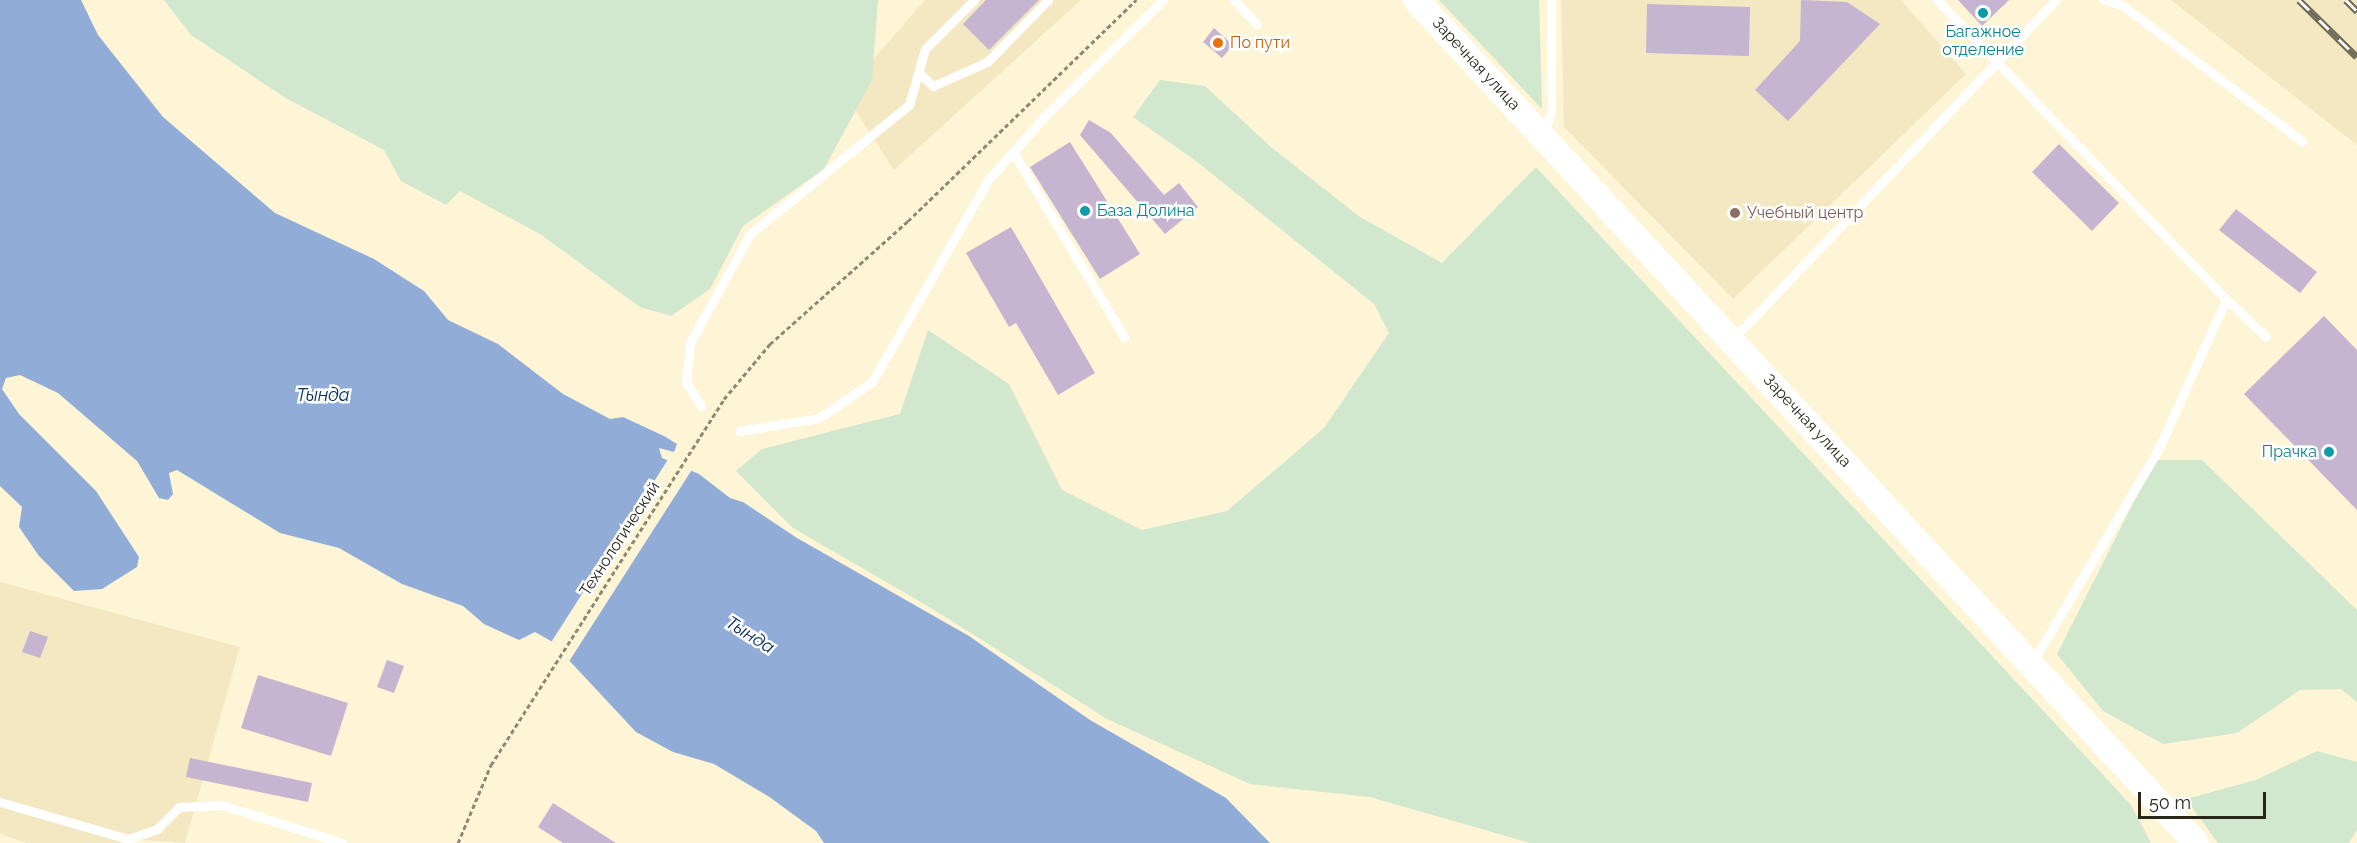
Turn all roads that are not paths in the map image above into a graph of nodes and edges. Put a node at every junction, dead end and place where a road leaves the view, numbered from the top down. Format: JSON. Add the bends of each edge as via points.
{"nodes":[{"id":1,"x":974,"y":0,"type":"edge"},
{"id":2,"x":1048,"y":0,"type":"edge"},
{"id":3,"x":1163,"y":0,"type":"edge"},
{"id":4,"x":1234,"y":0,"type":"edge"},
{"id":5,"x":1551,"y":0,"type":"edge"},
{"id":6,"x":1937,"y":0,"type":"edge"},
{"id":7,"x":2056,"y":0,"type":"edge"},
{"id":8,"x":2104,"y":0,"type":"edge"},
{"id":9,"x":1418,"y":1,"type":"edge"},
{"id":10,"x":1256,"y":24,"type":"dead end"},
{"id":11,"x":1995,"y":63,"type":"junction"},
{"id":12,"x":918,"y":72,"type":"junction"},
{"id":13,"x":1543,"y":135,"type":"junction"},
{"id":14,"x":2302,"y":141,"type":"dead end"},
{"id":15,"x":1013,"y":152,"type":"junction"},
{"id":16,"x":2226,"y":299,"type":"junction"},
{"id":17,"x":1124,"y":337,"type":"dead end"},
{"id":18,"x":2266,"y":337,"type":"dead end"},
{"id":19,"x":1731,"y":340,"type":"junction"},
{"id":20,"x":701,"y":406,"type":"dead end"},
{"id":21,"x":740,"y":431,"type":"dead end"},
{"id":22,"x":2032,"y":663,"type":"junction"},
{"id":23,"x":0,"y":802,"type":"edge"},
{"id":24,"x":342,"y":843,"type":"edge"},
{"id":25,"x":2196,"y":843,"type":"edge"}],
"edges":[{"from":1,"to":12,"type":"lane","via":[[925,50]]},
{"from":2,"to":12,"type":"lane","via":[[987,62],[933,86]]},
{"from":3,"to":15,"type":"lane"},
{"from":4,"to":10,"type":"lane"},
{"from":5,"to":13,"type":"lane","via":[[1551,112]]},
{"from":6,"to":11,"type":"lane"},
{"from":7,"to":11,"type":"lane"},
{"from":8,"to":14,"type":"lane","via":[[2122,5]]},
{"from":9,"to":13,"type":"street","name":"Заречная улица"},
{"from":11,"to":16,"type":"lane"},
{"from":11,"to":19,"type":"lane"},
{"from":12,"to":20,"type":"lane","via":[[909,105],[750,234],[690,343],[686,382]]},
{"from":13,"to":19,"type":"street","name":"Заречная улица"},
{"from":15,"to":17,"type":"lane"},
{"from":15,"to":21,"type":"lane","via":[[988,180],[872,382],[819,418]]},
{"from":16,"to":18,"type":"lane"},
{"from":16,"to":22,"type":"lane","via":[[2158,450]]},
{"from":19,"to":22,"type":"street","name":"Заречная улица"},
{"from":22,"to":25,"type":"street","name":"Заречная улица"},
{"from":23,"to":24,"type":"lane","via":[[128,839],[157,829],[179,807],[222,805]]}]}
